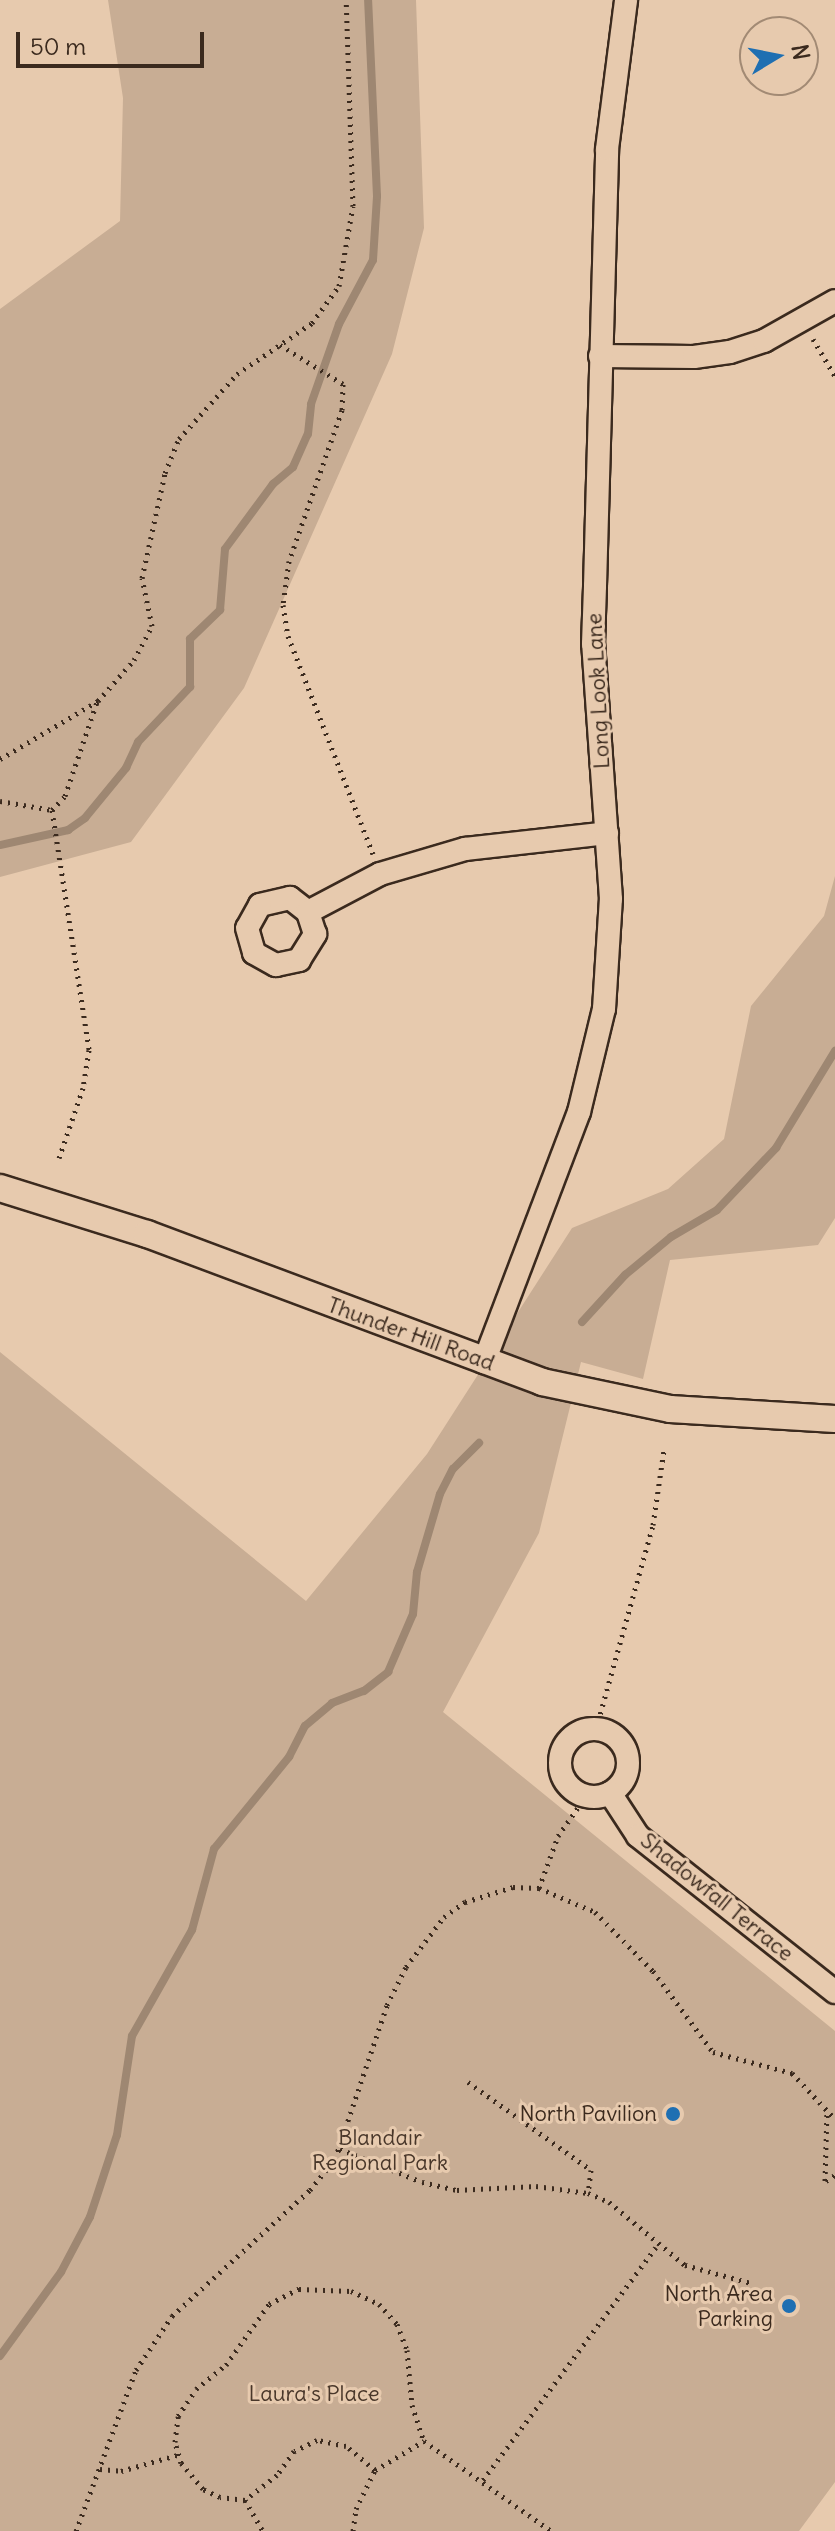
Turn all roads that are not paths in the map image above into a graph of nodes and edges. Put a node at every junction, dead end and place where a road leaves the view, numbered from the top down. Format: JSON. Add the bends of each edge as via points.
{"nodes":[{"id":1,"x":626,"y":0,"type":"edge"},
{"id":2,"x":835,"y":301,"type":"edge"},
{"id":3,"x":600,"y":356,"type":"junction"},
{"id":4,"x":607,"y":833,"type":"junction"},
{"id":5,"x":308,"y":912,"type":"dead end"},
{"id":6,"x":0,"y":1188,"type":"edge"},
{"id":7,"x":484,"y":1362,"type":"junction"},
{"id":8,"x":835,"y":1419,"type":"edge"},
{"id":9,"x":610,"y":1793,"type":"junction"},
{"id":10,"x":835,"y":1992,"type":"edge"}],
"edges":[{"from":1,"to":3,"type":"street","name":"Long Look Lane","via":[[607,149]]},
{"from":2,"to":3,"type":"street","via":[[801,323],[730,352]]},
{"from":3,"to":4,"type":"street","name":"Long Look Lane","via":[[593,644]]},
{"from":4,"to":5,"type":"street","via":[[465,849],[380,874]]},
{"from":4,"to":7,"type":"street","name":"Long Look Lane","via":[[608,965],[596,1052]]},
{"from":6,"to":7,"type":"street","name":"Thunder Hill Road","via":[[147,1234]]},
{"from":7,"to":8,"type":"street","name":"Thunder Hill Road","via":[[542,1382],[670,1409]]},
{"from":9,"to":9,"type":"street","via":[[620,1785],[628,1761],[618,1739],[596,1729],[572,1736],[560,1758],[565,1782],[586,1796]]},
{"from":9,"to":10,"type":"street","name":"Shadowfall Terrace","via":[[638,1836]]}]}
